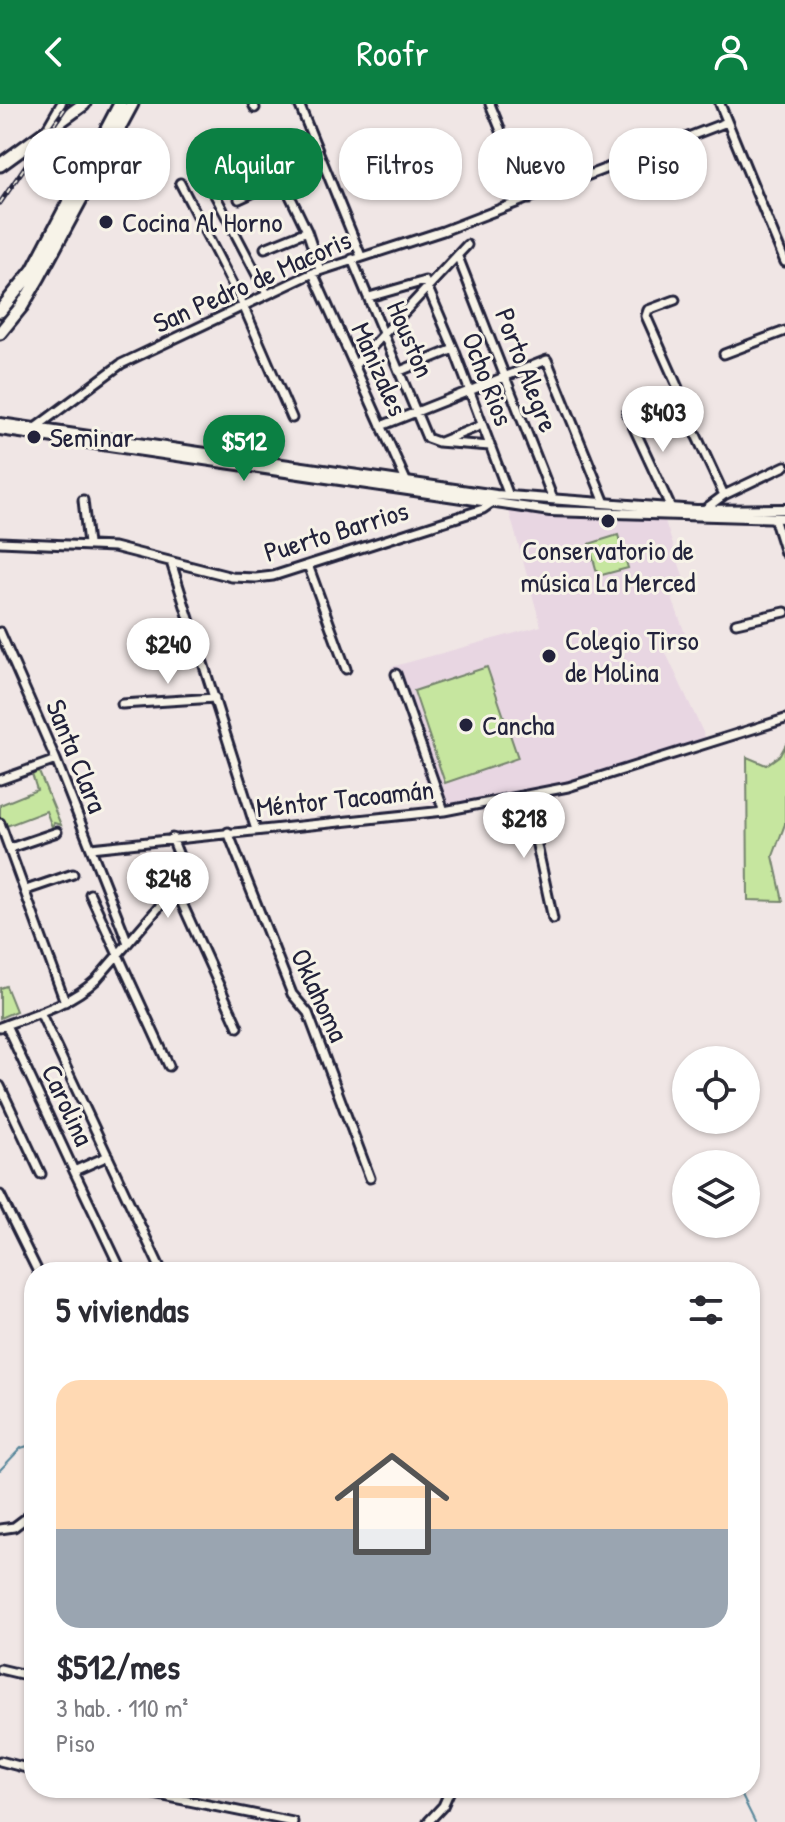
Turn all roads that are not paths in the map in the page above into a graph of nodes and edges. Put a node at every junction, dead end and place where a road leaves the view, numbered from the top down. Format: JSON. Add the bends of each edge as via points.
{"nodes":[{"id":1,"x":61,"y":104,"type":"edge"},
{"id":2,"x":84,"y":104,"type":"edge"},
{"id":3,"x":120,"y":104,"type":"edge"},
{"id":4,"x":132,"y":104,"type":"edge"},
{"id":5,"x":299,"y":104,"type":"edge"},
{"id":6,"x":490,"y":104,"type":"edge"},
{"id":7,"x":720,"y":104,"type":"edge"},
{"id":8,"x":727,"y":122,"type":"junction"},
{"id":9,"x":47,"y":128,"type":"edge"},
{"id":10,"x":49,"y":128,"type":"edge"},
{"id":11,"x":500,"y":128,"type":"edge"},
{"id":12,"x":24,"y":147,"type":"edge"},
{"id":13,"x":0,"y":165,"type":"edge"},
{"id":14,"x":593,"y":174,"type":"edge"},
{"id":15,"x":180,"y":183,"type":"dead end"},
{"id":16,"x":218,"y":200,"type":"edge"},
{"id":17,"x":293,"y":200,"type":"edge"},
{"id":18,"x":526,"y":200,"type":"edge"},
{"id":19,"x":307,"y":231,"type":"junction"},
{"id":20,"x":467,"y":245,"type":"dead end"},
{"id":21,"x":265,"y":248,"type":"dead end"},
{"id":22,"x":361,"y":256,"type":"junction"},
{"id":23,"x":458,"y":257,"type":"junction"},
{"id":24,"x":352,"y":259,"type":"junction"},
{"id":25,"x":785,"y":262,"type":"edge"},
{"id":26,"x":317,"y":272,"type":"junction"},
{"id":27,"x":425,"y":284,"type":"junction"},
{"id":28,"x":267,"y":294,"type":"junction"},
{"id":29,"x":369,"y":297,"type":"junction"},
{"id":30,"x":675,"y":300,"type":"dead end"},
{"id":31,"x":243,"y":305,"type":"junction"},
{"id":32,"x":0,"y":311,"type":"edge"},
{"id":33,"x":785,"y":331,"type":"edge"},
{"id":34,"x":0,"y":333,"type":"edge"},
{"id":35,"x":385,"y":333,"type":"junction"},
{"id":36,"x":454,"y":349,"type":"junction"},
{"id":37,"x":724,"y":354,"type":"dead end"},
{"id":38,"x":355,"y":365,"type":"junction"},
{"id":39,"x":400,"y":371,"type":"junction"},
{"id":40,"x":506,"y":374,"type":"junction"},
{"id":41,"x":469,"y":391,"type":"junction"},
{"id":42,"x":417,"y":411,"type":"junction"},
{"id":43,"x":627,"y":413,"type":"dead end"},
{"id":44,"x":292,"y":418,"type":"dead end"},
{"id":45,"x":0,"y":423,"type":"edge"},
{"id":46,"x":482,"y":425,"type":"junction"},
{"id":47,"x":381,"y":426,"type":"junction"},
{"id":48,"x":35,"y":428,"type":"junction"},
{"id":49,"x":0,"y":430,"type":"edge"},
{"id":50,"x":438,"y":442,"type":"junction"},
{"id":51,"x":490,"y":446,"type":"junction"},
{"id":52,"x":785,"y":466,"type":"edge"},
{"id":53,"x":407,"y":483,"type":"junction"},
{"id":54,"x":724,"y":495,"type":"junction"},
{"id":55,"x":509,"y":496,"type":"junction"},
{"id":56,"x":494,"y":499,"type":"junction"},
{"id":57,"x":553,"y":499,"type":"junction"},
{"id":58,"x":83,"y":500,"type":"dead end"},
{"id":59,"x":605,"y":503,"type":"junction"},
{"id":60,"x":671,"y":508,"type":"junction"},
{"id":61,"x":705,"y":509,"type":"junction"},
{"id":62,"x":785,"y":509,"type":"edge"},
{"id":63,"x":774,"y":518,"type":"junction"},
{"id":64,"x":785,"y":518,"type":"edge"},
{"id":65,"x":0,"y":542,"type":"edge"},
{"id":66,"x":88,"y":544,"type":"junction"},
{"id":67,"x":785,"y":553,"type":"edge"},
{"id":68,"x":171,"y":562,"type":"junction"},
{"id":69,"x":308,"y":565,"type":"junction"},
{"id":70,"x":785,"y":612,"type":"edge"},
{"id":71,"x":736,"y":623,"type":"dead end"},
{"id":72,"x":0,"y":635,"type":"edge"},
{"id":73,"x":346,"y":669,"type":"dead end"},
{"id":74,"x":396,"y":674,"type":"dead end"},
{"id":75,"x":215,"y":698,"type":"junction"},
{"id":76,"x":122,"y":704,"type":"dead end"},
{"id":77,"x":785,"y":719,"type":"edge"},
{"id":78,"x":56,"y":760,"type":"junction"},
{"id":79,"x":0,"y":780,"type":"edge"},
{"id":80,"x":526,"y":795,"type":"junction"},
{"id":81,"x":444,"y":811,"type":"junction"},
{"id":82,"x":0,"y":823,"type":"edge"},
{"id":83,"x":256,"y":830,"type":"junction"},
{"id":84,"x":57,"y":832,"type":"dead end"},
{"id":85,"x":228,"y":832,"type":"junction"},
{"id":86,"x":172,"y":838,"type":"junction"},
{"id":87,"x":10,"y":848,"type":"junction"},
{"id":88,"x":91,"y":848,"type":"junction"},
{"id":89,"x":73,"y":874,"type":"dead end"},
{"id":90,"x":26,"y":890,"type":"junction"},
{"id":91,"x":174,"y":890,"type":"junction"},
{"id":92,"x":90,"y":894,"type":"dead end"},
{"id":93,"x":553,"y":919,"type":"dead end"},
{"id":94,"x":128,"y":943,"type":"junction"},
{"id":95,"x":117,"y":956,"type":"junction"},
{"id":96,"x":65,"y":1002,"type":"junction"},
{"id":97,"x":40,"y":1012,"type":"junction"},
{"id":98,"x":3,"y":1026,"type":"edge"},
{"id":99,"x":238,"y":1027,"type":"dead end"},
{"id":100,"x":169,"y":1066,"type":"dead end"},
{"id":101,"x":0,"y":1086,"type":"edge"},
{"id":102,"x":108,"y":1156,"type":"junction"},
{"id":103,"x":74,"y":1171,"type":"junction"},
{"id":104,"x":41,"y":1174,"type":"dead end"},
{"id":105,"x":370,"y":1178,"type":"dead end"},
{"id":106,"x":0,"y":1195,"type":"edge"},
{"id":107,"x":33,"y":1262,"type":"edge"},
{"id":108,"x":117,"y":1262,"type":"edge"},
{"id":109,"x":157,"y":1262,"type":"edge"},
{"id":110,"x":24,"y":1520,"type":"edge"},
{"id":111,"x":0,"y":1529,"type":"edge"},
{"id":112,"x":0,"y":1669,"type":"edge"},
{"id":113,"x":24,"y":1675,"type":"edge"},
{"id":114,"x":0,"y":1761,"type":"edge"},
{"id":115,"x":24,"y":1767,"type":"edge"},
{"id":116,"x":174,"y":1798,"type":"edge"},
{"id":117,"x":447,"y":1798,"type":"edge"},
{"id":118,"x":293,"y":1822,"type":"edge"},
{"id":119,"x":428,"y":1822,"type":"edge"}],
"edges":[{"from":1,"to":9,"type":"street"},
{"from":2,"to":10,"type":"main road"},
{"from":3,"to":32,"type":"main road","via":[[33,270]]},
{"from":4,"to":34,"type":"main road","via":[[39,277]]},
{"from":5,"to":22,"type":"street"},
{"from":6,"to":11,"type":"street"},
{"from":7,"to":8,"type":"street"},
{"from":8,"to":14,"type":"street","name":"San Pedro de Macoris"},
{"from":8,"to":25,"type":"street"},
{"from":12,"to":13,"type":"main road"},
{"from":15,"to":31,"type":"street"},
{"from":16,"to":28,"type":"street"},
{"from":17,"to":19,"type":"street","name":"Manizales"},
{"from":18,"to":22,"type":"street","name":"San Pedro de Macoris"},
{"from":19,"to":21,"type":"street"},
{"from":19,"to":26,"type":"street","name":"Manizales"},
{"from":20,"to":23,"type":"street"},
{"from":22,"to":24,"type":"street","name":"San Pedro de Macoris"},
{"from":23,"to":27,"type":"street"},
{"from":23,"to":40,"type":"street","name":"Porto Alegre"},
{"from":24,"to":26,"type":"street","name":"San Pedro de Macoris"},
{"from":24,"to":29,"type":"street","name":"Houston"},
{"from":26,"to":28,"type":"street","name":"San Pedro de Macoris"},
{"from":26,"to":38,"type":"street","name":"Manizales"},
{"from":27,"to":29,"type":"street"},
{"from":27,"to":35,"type":"street"},
{"from":27,"to":36,"type":"street","name":"Ocho Rios"},
{"from":28,"to":31,"type":"street","name":"San Pedro de Macoris"},
{"from":29,"to":35,"type":"street","name":"Houston"},
{"from":30,"to":54,"type":"street","via":[[648,310],[646,316]]},
{"from":31,"to":44,"type":"street"},
{"from":31,"to":48,"type":"street","name":"San Pedro de Macoris","via":[[121,364]]},
{"from":33,"to":37,"type":"street"},
{"from":35,"to":38,"type":"street"},
{"from":35,"to":39,"type":"street","name":"Houston"},
{"from":36,"to":39,"type":"street"},
{"from":36,"to":41,"type":"street","name":"Ocho Rios"},
{"from":38,"to":47,"type":"street","name":"Manizales"},
{"from":39,"to":42,"type":"street","name":"Houston"},
{"from":40,"to":41,"type":"street"},
{"from":40,"to":57,"type":"street","name":"Porto Alegre"},
{"from":40,"to":59,"type":"street","via":[[542,360],[550,363]]},
{"from":41,"to":42,"type":"street"},
{"from":41,"to":46,"type":"street","name":"Ocho Rios"},
{"from":42,"to":47,"type":"street"},
{"from":42,"to":50,"type":"street","name":"Houston","via":[[427,438]]},
{"from":43,"to":60,"type":"street"},
{"from":45,"to":48,"type":"street"},
{"from":46,"to":50,"type":"street"},
{"from":46,"to":51,"type":"street","name":"Ocho Rios"},
{"from":47,"to":53,"type":"street","name":"Manizales"},
{"from":48,"to":53,"type":"street"},
{"from":49,"to":56,"type":"street"},
{"from":50,"to":51,"type":"street"},
{"from":51,"to":55,"type":"street","name":"Ocho Rios"},
{"from":52,"to":54,"type":"street"},
{"from":53,"to":56,"type":"street"},
{"from":54,"to":61,"type":"street"},
{"from":55,"to":56,"type":"street"},
{"from":55,"to":57,"type":"street"},
{"from":56,"to":63,"type":"street","via":[[567,513]]},
{"from":56,"to":69,"type":"street","name":"Puerto Barrios","via":[[483,509]]},
{"from":57,"to":59,"type":"street"},
{"from":58,"to":66,"type":"street"},
{"from":59,"to":60,"type":"street"},
{"from":60,"to":61,"type":"street"},
{"from":61,"to":62,"type":"street"},
{"from":63,"to":64,"type":"street"},
{"from":63,"to":67,"type":"street"},
{"from":65,"to":66,"type":"street","name":"Puerto Barrios"},
{"from":66,"to":68,"type":"street","name":"Puerto Barrios"},
{"from":68,"to":69,"type":"street","name":"Puerto Barrios","via":[[238,578],[273,576]]},
{"from":68,"to":75,"type":"street"},
{"from":69,"to":73,"type":"street"},
{"from":70,"to":71,"type":"street"},
{"from":72,"to":78,"type":"street","name":"Santa Clara"},
{"from":74,"to":81,"type":"street"},
{"from":75,"to":76,"type":"street"},
{"from":75,"to":83,"type":"street"},
{"from":77,"to":80,"type":"street","name":"Méntor Tacoamán","via":[[568,787]]},
{"from":78,"to":79,"type":"street"},
{"from":78,"to":88,"type":"street","name":"Santa Clara"},
{"from":80,"to":81,"type":"street","name":"Méntor Tacoamán"},
{"from":80,"to":93,"type":"street"},
{"from":81,"to":83,"type":"street","name":"Méntor Tacoamán"},
{"from":82,"to":87,"type":"street"},
{"from":83,"to":85,"type":"street","name":"Méntor Tacoamán"},
{"from":84,"to":87,"type":"street"},
{"from":85,"to":86,"type":"street","name":"Méntor Tacoamán"},
{"from":85,"to":105,"type":"street","name":"Oklahoma","via":[[292,994],[308,1013]]},
{"from":86,"to":88,"type":"street","name":"Méntor Tacoamán"},
{"from":86,"to":91,"type":"street","via":[[186,873]]},
{"from":87,"to":90,"type":"street"},
{"from":88,"to":94,"type":"street","name":"Santa Clara"},
{"from":89,"to":90,"type":"street"},
{"from":90,"to":96,"type":"street"},
{"from":91,"to":94,"type":"street"},
{"from":91,"to":99,"type":"street"},
{"from":92,"to":95,"type":"street"},
{"from":94,"to":95,"type":"street"},
{"from":95,"to":96,"type":"street","via":[[80,995]]},
{"from":95,"to":100,"type":"street"},
{"from":96,"to":97,"type":"street"},
{"from":97,"to":98,"type":"street"},
{"from":97,"to":102,"type":"street"},
{"from":98,"to":103,"type":"street","name":"Carolina"},
{"from":101,"to":104,"type":"street"},
{"from":102,"to":103,"type":"street","name":"Carolina"},
{"from":102,"to":109,"type":"street"},
{"from":103,"to":108,"type":"street"},
{"from":106,"to":107,"type":"street"},
{"from":110,"to":111,"type":"street"},
{"from":112,"to":113,"type":"street"},
{"from":114,"to":115,"type":"street"},
{"from":116,"to":118,"type":"street"},
{"from":117,"to":119,"type":"street"}]}
